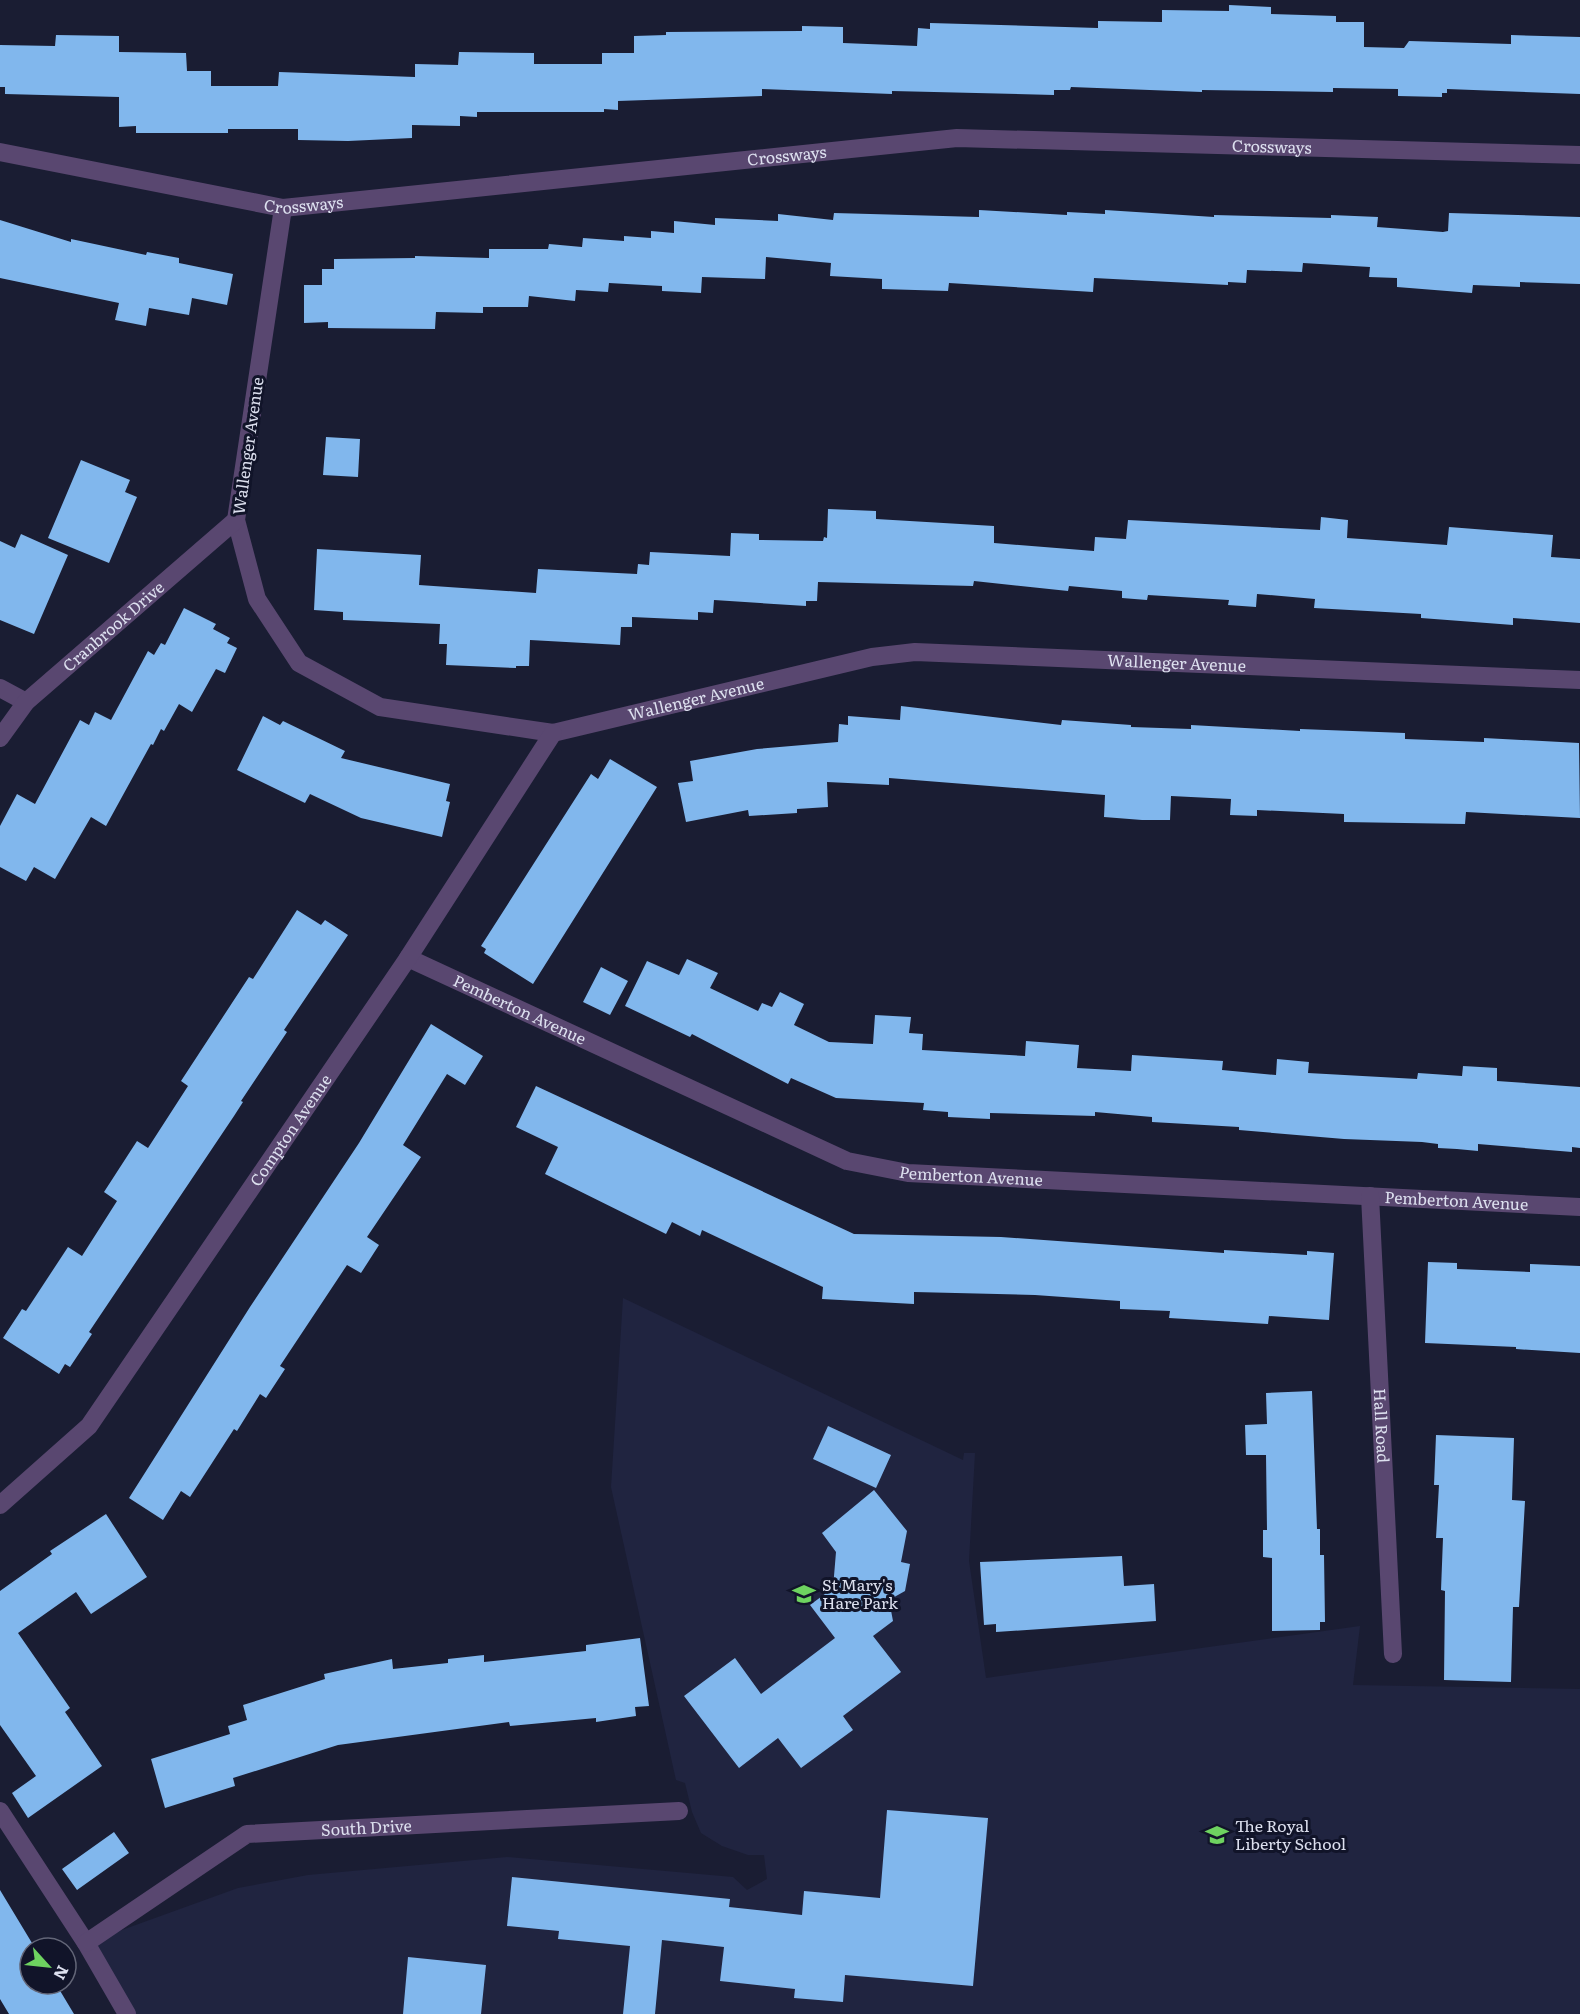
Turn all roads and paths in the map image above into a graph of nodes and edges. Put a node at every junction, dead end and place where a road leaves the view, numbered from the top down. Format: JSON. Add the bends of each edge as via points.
{"nodes":[{"id":1,"x":0,"y":152,"type":"edge"},
{"id":2,"x":1580,"y":155,"type":"edge"},
{"id":3,"x":283,"y":208,"type":"junction"},
{"id":4,"x":236,"y":520,"type":"junction"},
{"id":5,"x":1580,"y":680,"type":"edge"},
{"id":6,"x":0,"y":688,"type":"edge"},
{"id":7,"x":26,"y":702,"type":"junction"},
{"id":8,"x":552,"y":733,"type":"junction"},
{"id":9,"x":0,"y":738,"type":"edge"},
{"id":10,"x":408,"y":958,"type":"junction"},
{"id":11,"x":1370,"y":1196,"type":"junction"},
{"id":12,"x":1580,"y":1207,"type":"edge"},
{"id":13,"x":0,"y":1505,"type":"edge"},
{"id":14,"x":1393,"y":1654,"type":"dead end"},
{"id":15,"x":0,"y":1811,"type":"edge"},
{"id":16,"x":679,"y":1811,"type":"dead end"},
{"id":17,"x":86,"y":1943,"type":"junction"},
{"id":18,"x":127,"y":2014,"type":"edge"}],
"edges":[{"from":1,"to":3,"type":"street","name":"Crossways"},
{"from":2,"to":3,"type":"street","name":"Crossways","via":[[957,138]]},
{"from":3,"to":4,"type":"street","name":"Wallenger Avenue"},
{"from":4,"to":7,"type":"street","name":"Cranbrook Drive"},
{"from":4,"to":8,"type":"street","name":"Wallenger Avenue","via":[[257,599],[298,663],[380,707]]},
{"from":5,"to":8,"type":"street","name":"Wallenger Avenue","via":[[915,652],[872,657]]},
{"from":6,"to":7,"type":"street"},
{"from":7,"to":9,"type":"street","name":"Cranbrook Drive"},
{"from":8,"to":10,"type":"street","name":"Compton Avenue"},
{"from":10,"to":11,"type":"street","name":"Pemberton Avenue","via":[[847,1161],[908,1173]]},
{"from":10,"to":13,"type":"street","name":"Compton Avenue","via":[[89,1426]]},
{"from":11,"to":12,"type":"street","name":"Pemberton Avenue"},
{"from":11,"to":14,"type":"street","name":"Hall Road"},
{"from":15,"to":17,"type":"street"},
{"from":16,"to":17,"type":"street","name":"South Drive","via":[[247,1834]]},
{"from":17,"to":18,"type":"street"}]}
